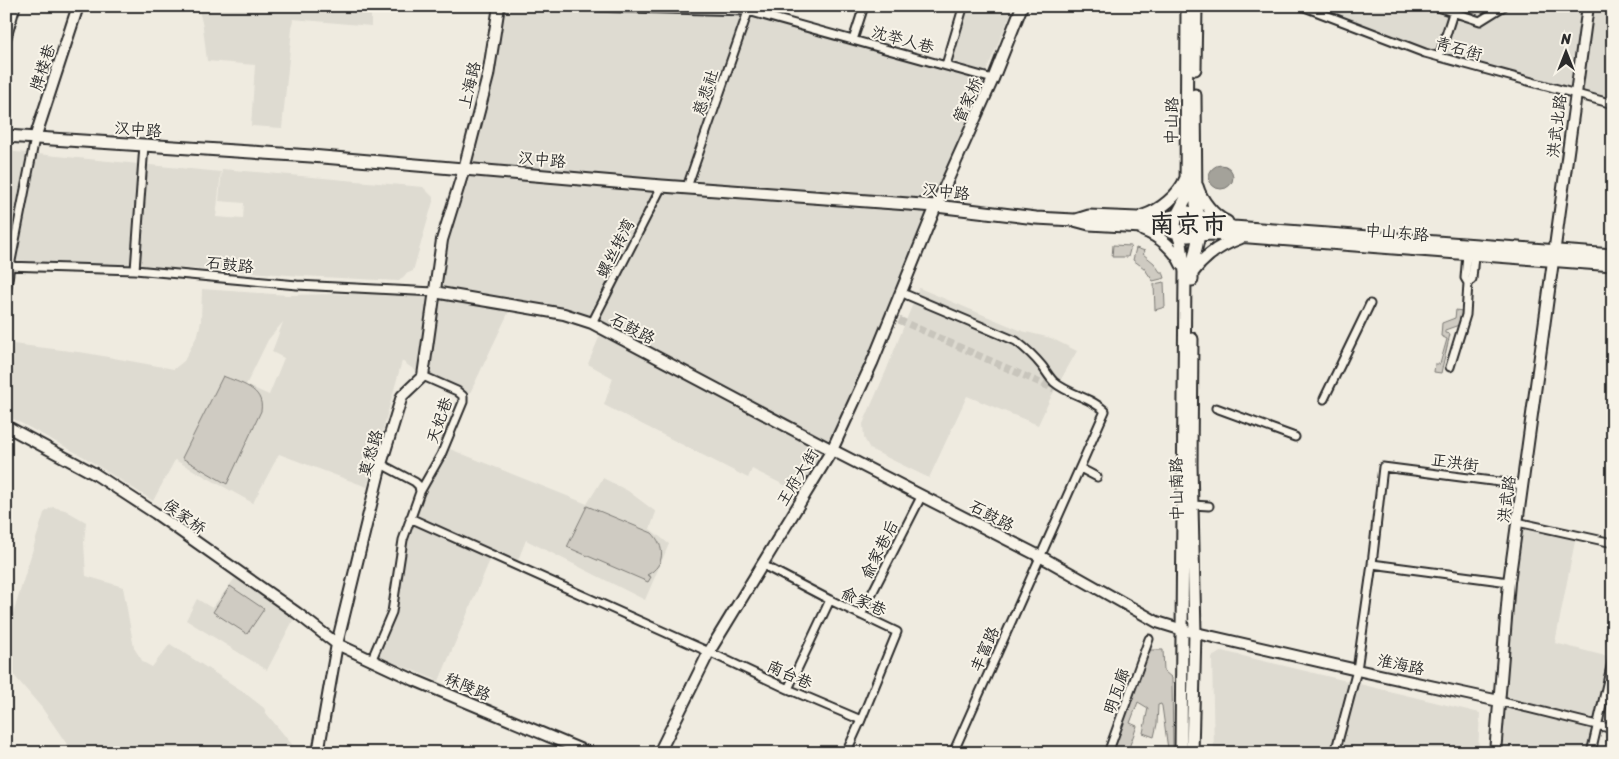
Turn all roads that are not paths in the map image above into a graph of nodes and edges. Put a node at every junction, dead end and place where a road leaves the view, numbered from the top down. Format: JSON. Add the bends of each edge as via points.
{"nodes":[{"id":1,"x":16,"y":6,"type":"edge"},
{"id":2,"x":78,"y":6,"type":"edge"},
{"id":3,"x":499,"y":6,"type":"edge"},
{"id":4,"x":547,"y":6,"type":"edge"},
{"id":5,"x":864,"y":6,"type":"edge"},
{"id":6,"x":970,"y":6,"type":"edge"},
{"id":7,"x":1022,"y":6,"type":"edge"},
{"id":8,"x":1187,"y":6,"type":"edge"},
{"id":9,"x":1196,"y":6,"type":"edge"},
{"id":10,"x":1302,"y":6,"type":"edge"},
{"id":11,"x":1434,"y":6,"type":"edge"},
{"id":12,"x":1504,"y":6,"type":"edge"},
{"id":13,"x":1588,"y":6,"type":"edge"},
{"id":14,"x":749,"y":9,"type":"edge"},
{"id":15,"x":1453,"y":13,"type":"junction"},
{"id":16,"x":854,"y":40,"type":"junction"},
{"id":17,"x":6,"y":41,"type":"edge"},
{"id":18,"x":1439,"y":56,"type":"dead end"},
{"id":19,"x":946,"y":65,"type":"junction"},
{"id":20,"x":993,"y":79,"type":"junction"},
{"id":21,"x":1575,"y":94,"type":"junction"},
{"id":22,"x":1613,"y":104,"type":"edge"},
{"id":23,"x":6,"y":136,"type":"edge"},
{"id":24,"x":35,"y":138,"type":"junction"},
{"id":25,"x":144,"y":146,"type":"junction"},
{"id":26,"x":464,"y":169,"type":"junction"},
{"id":27,"x":1191,"y":177,"type":"junction"},
{"id":28,"x":662,"y":186,"type":"junction"},
{"id":29,"x":687,"y":187,"type":"junction"},
{"id":30,"x":936,"y":206,"type":"junction"},
{"id":31,"x":1193,"y":221,"type":"junction"},
{"id":32,"x":1134,"y":222,"type":"junction"},
{"id":33,"x":1246,"y":232,"type":"junction"},
{"id":34,"x":1178,"y":233,"type":"junction"},
{"id":35,"x":1470,"y":254,"type":"junction"},
{"id":36,"x":1613,"y":255,"type":"edge"},
{"id":37,"x":1554,"y":256,"type":"junction"},
{"id":38,"x":8,"y":266,"type":"edge"},
{"id":39,"x":1613,"y":266,"type":"edge"},
{"id":40,"x":135,"y":270,"type":"junction"},
{"id":41,"x":1188,"y":272,"type":"junction"},
{"id":42,"x":434,"y":292,"type":"junction"},
{"id":43,"x":6,"y":294,"type":"edge"},
{"id":44,"x":907,"y":295,"type":"dead end"},
{"id":45,"x":1370,"y":304,"type":"dead end"},
{"id":46,"x":592,"y":323,"type":"junction"},
{"id":47,"x":1450,"y":367,"type":"dead end"},
{"id":48,"x":422,"y":376,"type":"junction"},
{"id":49,"x":1324,"y":399,"type":"dead end"},
{"id":50,"x":1216,"y":408,"type":"dead end"},
{"id":51,"x":6,"y":426,"type":"edge"},
{"id":52,"x":1295,"y":437,"type":"dead end"},
{"id":53,"x":832,"y":450,"type":"junction"},
{"id":54,"x":381,"y":464,"type":"junction"},
{"id":55,"x":1080,"y":468,"type":"junction"},
{"id":56,"x":1097,"y":476,"type":"dead end"},
{"id":57,"x":1523,"y":486,"type":"junction"},
{"id":58,"x":420,"y":492,"type":"junction"},
{"id":59,"x":922,"y":495,"type":"junction"},
{"id":60,"x":1192,"y":505,"type":"junction"},
{"id":61,"x":1209,"y":506,"type":"dead end"},
{"id":62,"x":410,"y":518,"type":"junction"},
{"id":63,"x":1517,"y":522,"type":"junction"},
{"id":64,"x":1613,"y":543,"type":"edge"},
{"id":65,"x":1040,"y":556,"type":"junction"},
{"id":66,"x":762,"y":564,"type":"junction"},
{"id":67,"x":1372,"y":564,"type":"junction"},
{"id":68,"x":1509,"y":582,"type":"junction"},
{"id":69,"x":830,"y":600,"type":"junction"},
{"id":70,"x":861,"y":614,"type":"junction"},
{"id":71,"x":1183,"y":630,"type":"junction"},
{"id":72,"x":1195,"y":632,"type":"junction"},
{"id":73,"x":1149,"y":639,"type":"dead end"},
{"id":74,"x":337,"y":644,"type":"junction"},
{"id":75,"x":709,"y":652,"type":"junction"},
{"id":76,"x":1613,"y":658,"type":"edge"},
{"id":77,"x":371,"y":661,"type":"junction"},
{"id":78,"x":1357,"y":670,"type":"junction"},
{"id":79,"x":788,"y":689,"type":"junction"},
{"id":80,"x":1499,"y":701,"type":"junction"},
{"id":81,"x":862,"y":720,"type":"junction"},
{"id":82,"x":1597,"y":726,"type":"junction"},
{"id":83,"x":1613,"y":730,"type":"edge"},
{"id":84,"x":318,"y":753,"type":"edge"},
{"id":85,"x":589,"y":753,"type":"edge"},
{"id":86,"x":659,"y":753,"type":"edge"},
{"id":87,"x":846,"y":753,"type":"edge"},
{"id":88,"x":953,"y":753,"type":"edge"},
{"id":89,"x":1108,"y":753,"type":"edge"},
{"id":90,"x":1181,"y":753,"type":"edge"},
{"id":91,"x":1192,"y":753,"type":"edge"},
{"id":92,"x":1335,"y":753,"type":"edge"},
{"id":93,"x":1495,"y":753,"type":"edge"},
{"id":94,"x":1591,"y":753,"type":"edge"}],
"edges":[{"from":1,"to":17,"type":"street"},
{"from":2,"to":24,"type":"street","name":"牌楼巷"},
{"from":3,"to":26,"type":"street","name":"上海路","via":[[488,76]]},
{"from":4,"to":14,"type":"street","name":"沈举人巷"},
{"from":5,"to":16,"type":"street"},
{"from":6,"to":19,"type":"street","via":[[963,8]]},
{"from":7,"to":20,"type":"street","name":"管家桥"},
{"from":8,"to":27,"type":"main road","name":"中山路"},
{"from":9,"to":27,"type":"main road","name":"中山路"},
{"from":10,"to":21,"type":"street","name":"青石街","via":[[1426,53]]},
{"from":11,"to":15,"type":"street"},
{"from":12,"to":15,"type":"street","via":[[1480,21]]},
{"from":13,"to":21,"type":"street","name":"洪武北路"},
{"from":14,"to":16,"type":"street","name":"沈举人巷"},
{"from":14,"to":29,"type":"street","name":"慈悲社"},
{"from":15,"to":18,"type":"street"},
{"from":16,"to":19,"type":"street","name":"沈举人巷"},
{"from":19,"to":20,"type":"street","name":"沈举人巷"},
{"from":20,"to":30,"type":"street","name":"管家桥"},
{"from":21,"to":22,"type":"street","name":"青石街"},
{"from":21,"to":37,"type":"street","name":"洪武北路"},
{"from":23,"to":24,"type":"main road","name":"汉中路"},
{"from":24,"to":25,"type":"main road","name":"汉中路"},
{"from":24,"to":38,"type":"street"},
{"from":25,"to":26,"type":"main road","name":"汉中路"},
{"from":25,"to":40,"type":"street"},
{"from":26,"to":28,"type":"main road","name":"汉中路"},
{"from":26,"to":42,"type":"street","via":[[442,240]]},
{"from":27,"to":31,"type":"main road","name":"中山路","via":[[1196,204]]},
{"from":27,"to":31,"type":"main road","name":"中山路","via":[[1186,198]]},
{"from":27,"to":32,"type":"main road","via":[[1159,209]]},
{"from":27,"to":33,"type":"main road","via":[[1208,207],[1222,220]]},
{"from":28,"to":29,"type":"main road","name":"汉中路"},
{"from":28,"to":46,"type":"street","name":"螺丝转湾"},
{"from":29,"to":30,"type":"main road","name":"汉中路"},
{"from":30,"to":32,"type":"main road","name":"汉中路","via":[[1036,218],[1074,220],[1089,216]]},
{"from":30,"to":53,"type":"street","name":"王府大街","via":[[894,318]]},
{"from":31,"to":32,"type":"main road","name":"汉中路","via":[[1162,219]]},
{"from":31,"to":33,"type":"main road","name":"中山东路"},
{"from":31,"to":33,"type":"main road","name":"中山东路","via":[[1211,234]]},
{"from":31,"to":34,"type":"main road","name":"中山东路","via":[[1188,236]]},
{"from":31,"to":34,"type":"main road","name":"中山路","via":[[1175,225]]},
{"from":31,"to":41,"type":"main road","name":"中山南路"},
{"from":32,"to":34,"type":"main road","name":"汉中路"},
{"from":32,"to":41,"type":"main road","via":[[1159,238]]},
{"from":33,"to":35,"type":"main road","name":"中山东路"},
{"from":33,"to":37,"type":"main road","name":"中山东路"},
{"from":33,"to":41,"type":"main road","via":[[1215,249]]},
{"from":34,"to":41,"type":"main road","name":"中山南路"},
{"from":35,"to":37,"type":"main road","name":"中山东路"},
{"from":35,"to":47,"type":"street","via":[[1465,278],[1468,283],[1463,327]]},
{"from":36,"to":37,"type":"main road","name":"中山东路"},
{"from":37,"to":39,"type":"main road","name":"中山东路"},
{"from":37,"to":57,"type":"street","name":"洪武路"},
{"from":38,"to":40,"type":"street","name":"石鼓路"},
{"from":38,"to":43,"type":"street"},
{"from":40,"to":42,"type":"street","name":"石鼓路","via":[[297,286]]},
{"from":41,"to":60,"type":"main road","name":"中山南路"},
{"from":41,"to":71,"type":"main road","name":"中山南路","via":[[1182,471]]},
{"from":42,"to":46,"type":"street","name":"石鼓路","via":[[564,314]]},
{"from":42,"to":48,"type":"street"},
{"from":44,"to":55,"type":"street","name":"丰富路","via":[[1016,341],[1054,381],[1098,404],[1105,411]]},
{"from":45,"to":49,"type":"street"},
{"from":46,"to":53,"type":"street","name":"石鼓路"},
{"from":48,"to":54,"type":"street","name":"莫愁路","via":[[402,396]]},
{"from":48,"to":58,"type":"street","name":"天妃巷","via":[[457,391],[463,396],[463,402],[441,455]]},
{"from":50,"to":52,"type":"street"},
{"from":51,"to":74,"type":"street","name":"侯家桥","via":[[95,474],[155,513]]},
{"from":53,"to":59,"type":"street","name":"石鼓路"},
{"from":53,"to":66,"type":"street","name":"王府大街"},
{"from":54,"to":58,"type":"street","via":[[415,482]]},
{"from":54,"to":74,"type":"street","name":"莫愁路"},
{"from":55,"to":56,"type":"street"},
{"from":55,"to":65,"type":"street","name":"丰富路"},
{"from":57,"to":63,"type":"street","name":"洪武路"},
{"from":57,"to":67,"type":"street","name":"正洪街","via":[[1383,467]]},
{"from":58,"to":62,"type":"street"},
{"from":59,"to":65,"type":"street","name":"石鼓路"},
{"from":59,"to":70,"type":"street","name":"俞家巷后"},
{"from":60,"to":61,"type":"street"},
{"from":60,"to":72,"type":"main road","name":"中山南路"},
{"from":62,"to":75,"type":"street","name":"南台巷"},
{"from":62,"to":77,"type":"street","via":[[403,540],[392,612]]},
{"from":63,"to":64,"type":"street"},
{"from":63,"to":68,"type":"street","name":"洪武路"},
{"from":65,"to":71,"type":"street","name":"石鼓路","via":[[1156,622]]},
{"from":65,"to":88,"type":"street","name":"丰富路"},
{"from":66,"to":69,"type":"street","name":"俞家巷"},
{"from":66,"to":75,"type":"street","name":"王府大街"},
{"from":67,"to":68,"type":"street"},
{"from":67,"to":78,"type":"street"},
{"from":68,"to":80,"type":"street","name":"洪武路"},
{"from":69,"to":70,"type":"street","name":"俞家巷"},
{"from":69,"to":79,"type":"street"},
{"from":70,"to":81,"type":"street","name":"俞家巷","via":[[897,632]]},
{"from":71,"to":72,"type":"street","name":"淮海路"},
{"from":71,"to":90,"type":"main road","name":"中山南路"},
{"from":72,"to":78,"type":"street","name":"淮海路"},
{"from":72,"to":91,"type":"main road","name":"中山南路"},
{"from":73,"to":89,"type":"street","name":"明瓦廊"},
{"from":74,"to":77,"type":"street","name":"秣陵路"},
{"from":74,"to":84,"type":"street","name":"莫愁路"},
{"from":75,"to":79,"type":"street","name":"南台巷"},
{"from":75,"to":86,"type":"street","name":"王府大街"},
{"from":76,"to":82,"type":"street"},
{"from":77,"to":85,"type":"street","name":"秣陵路"},
{"from":78,"to":80,"type":"street","name":"淮海路"},
{"from":78,"to":92,"type":"street"},
{"from":79,"to":81,"type":"street","name":"南台巷"},
{"from":80,"to":82,"type":"street","name":"淮海路"},
{"from":80,"to":93,"type":"street","name":"洪武路"},
{"from":81,"to":87,"type":"street"},
{"from":82,"to":83,"type":"street","name":"淮海路"},
{"from":82,"to":94,"type":"street"}]}
